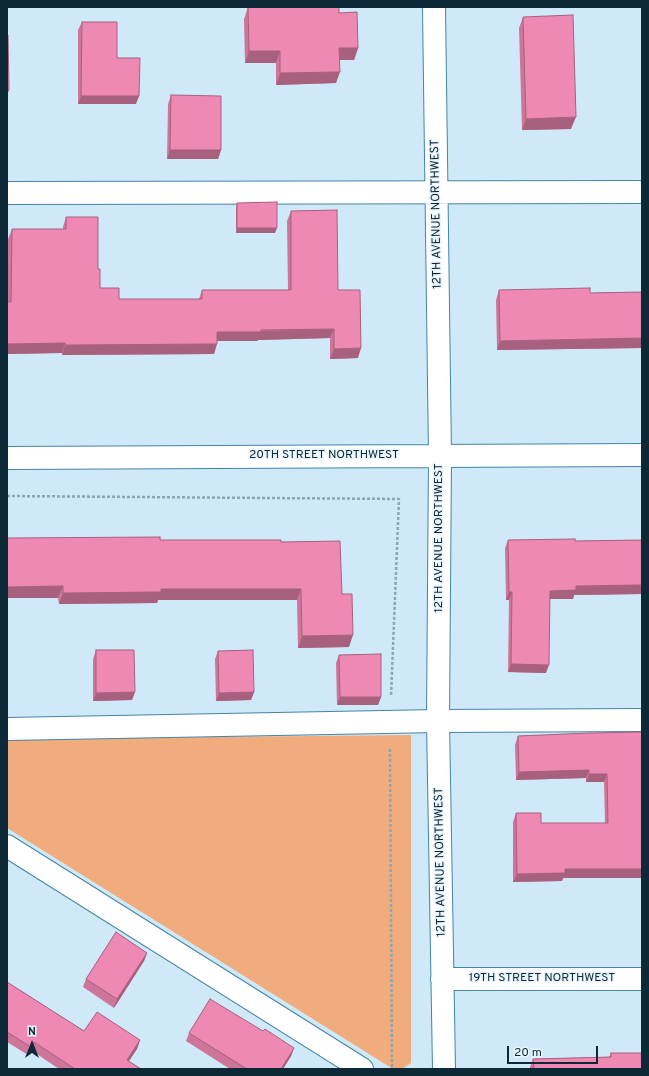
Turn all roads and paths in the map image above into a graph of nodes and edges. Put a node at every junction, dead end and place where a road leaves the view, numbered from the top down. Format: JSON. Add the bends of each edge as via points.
{"nodes":[{"id":1,"x":434,"y":7,"type":"edge"},
{"id":2,"x":436,"y":192,"type":"junction"},
{"id":3,"x":642,"y":192,"type":"edge"},
{"id":4,"x":7,"y":193,"type":"edge"},
{"id":5,"x":642,"y":455,"type":"edge"},
{"id":6,"x":440,"y":456,"type":"junction"},
{"id":7,"x":7,"y":458,"type":"edge"},
{"id":8,"x":7,"y":496,"type":"edge"},
{"id":9,"x":642,"y":720,"type":"edge"},
{"id":10,"x":438,"y":721,"type":"junction"},
{"id":11,"x":390,"y":722,"type":"junction"},
{"id":12,"x":7,"y":729,"type":"edge"},
{"id":13,"x":7,"y":846,"type":"edge"},
{"id":14,"x":442,"y":979,"type":"junction"},
{"id":15,"x":642,"y":979,"type":"edge"},
{"id":16,"x":362,"y":1069,"type":"edge"},
{"id":17,"x":392,"y":1069,"type":"edge"},
{"id":18,"x":444,"y":1069,"type":"edge"}],
"edges":[{"from":1,"to":2,"type":"street","name":"12TH AVENUE NORTHWEST"},
{"from":2,"to":3,"type":"street"},
{"from":2,"to":4,"type":"street"},
{"from":2,"to":6,"type":"street","name":"12TH AVENUE NORTHWEST"},
{"from":5,"to":6,"type":"street","name":"20TH STREET NORTHWEST"},
{"from":6,"to":7,"type":"street","name":"20TH STREET NORTHWEST"},
{"from":6,"to":10,"type":"street","name":"12TH AVENUE NORTHWEST"},
{"from":8,"to":11,"type":"path","via":[[399,498]]},
{"from":9,"to":10,"type":"street"},
{"from":10,"to":11,"type":"street"},
{"from":10,"to":14,"type":"street","name":"12TH AVENUE NORTHWEST"},
{"from":11,"to":12,"type":"street"},
{"from":11,"to":17,"type":"path"},
{"from":13,"to":16,"type":"street"},
{"from":14,"to":15,"type":"street","name":"19TH STREET NORTHWEST"},
{"from":14,"to":18,"type":"street","name":"12TH AVENUE NORTHWEST"}]}
